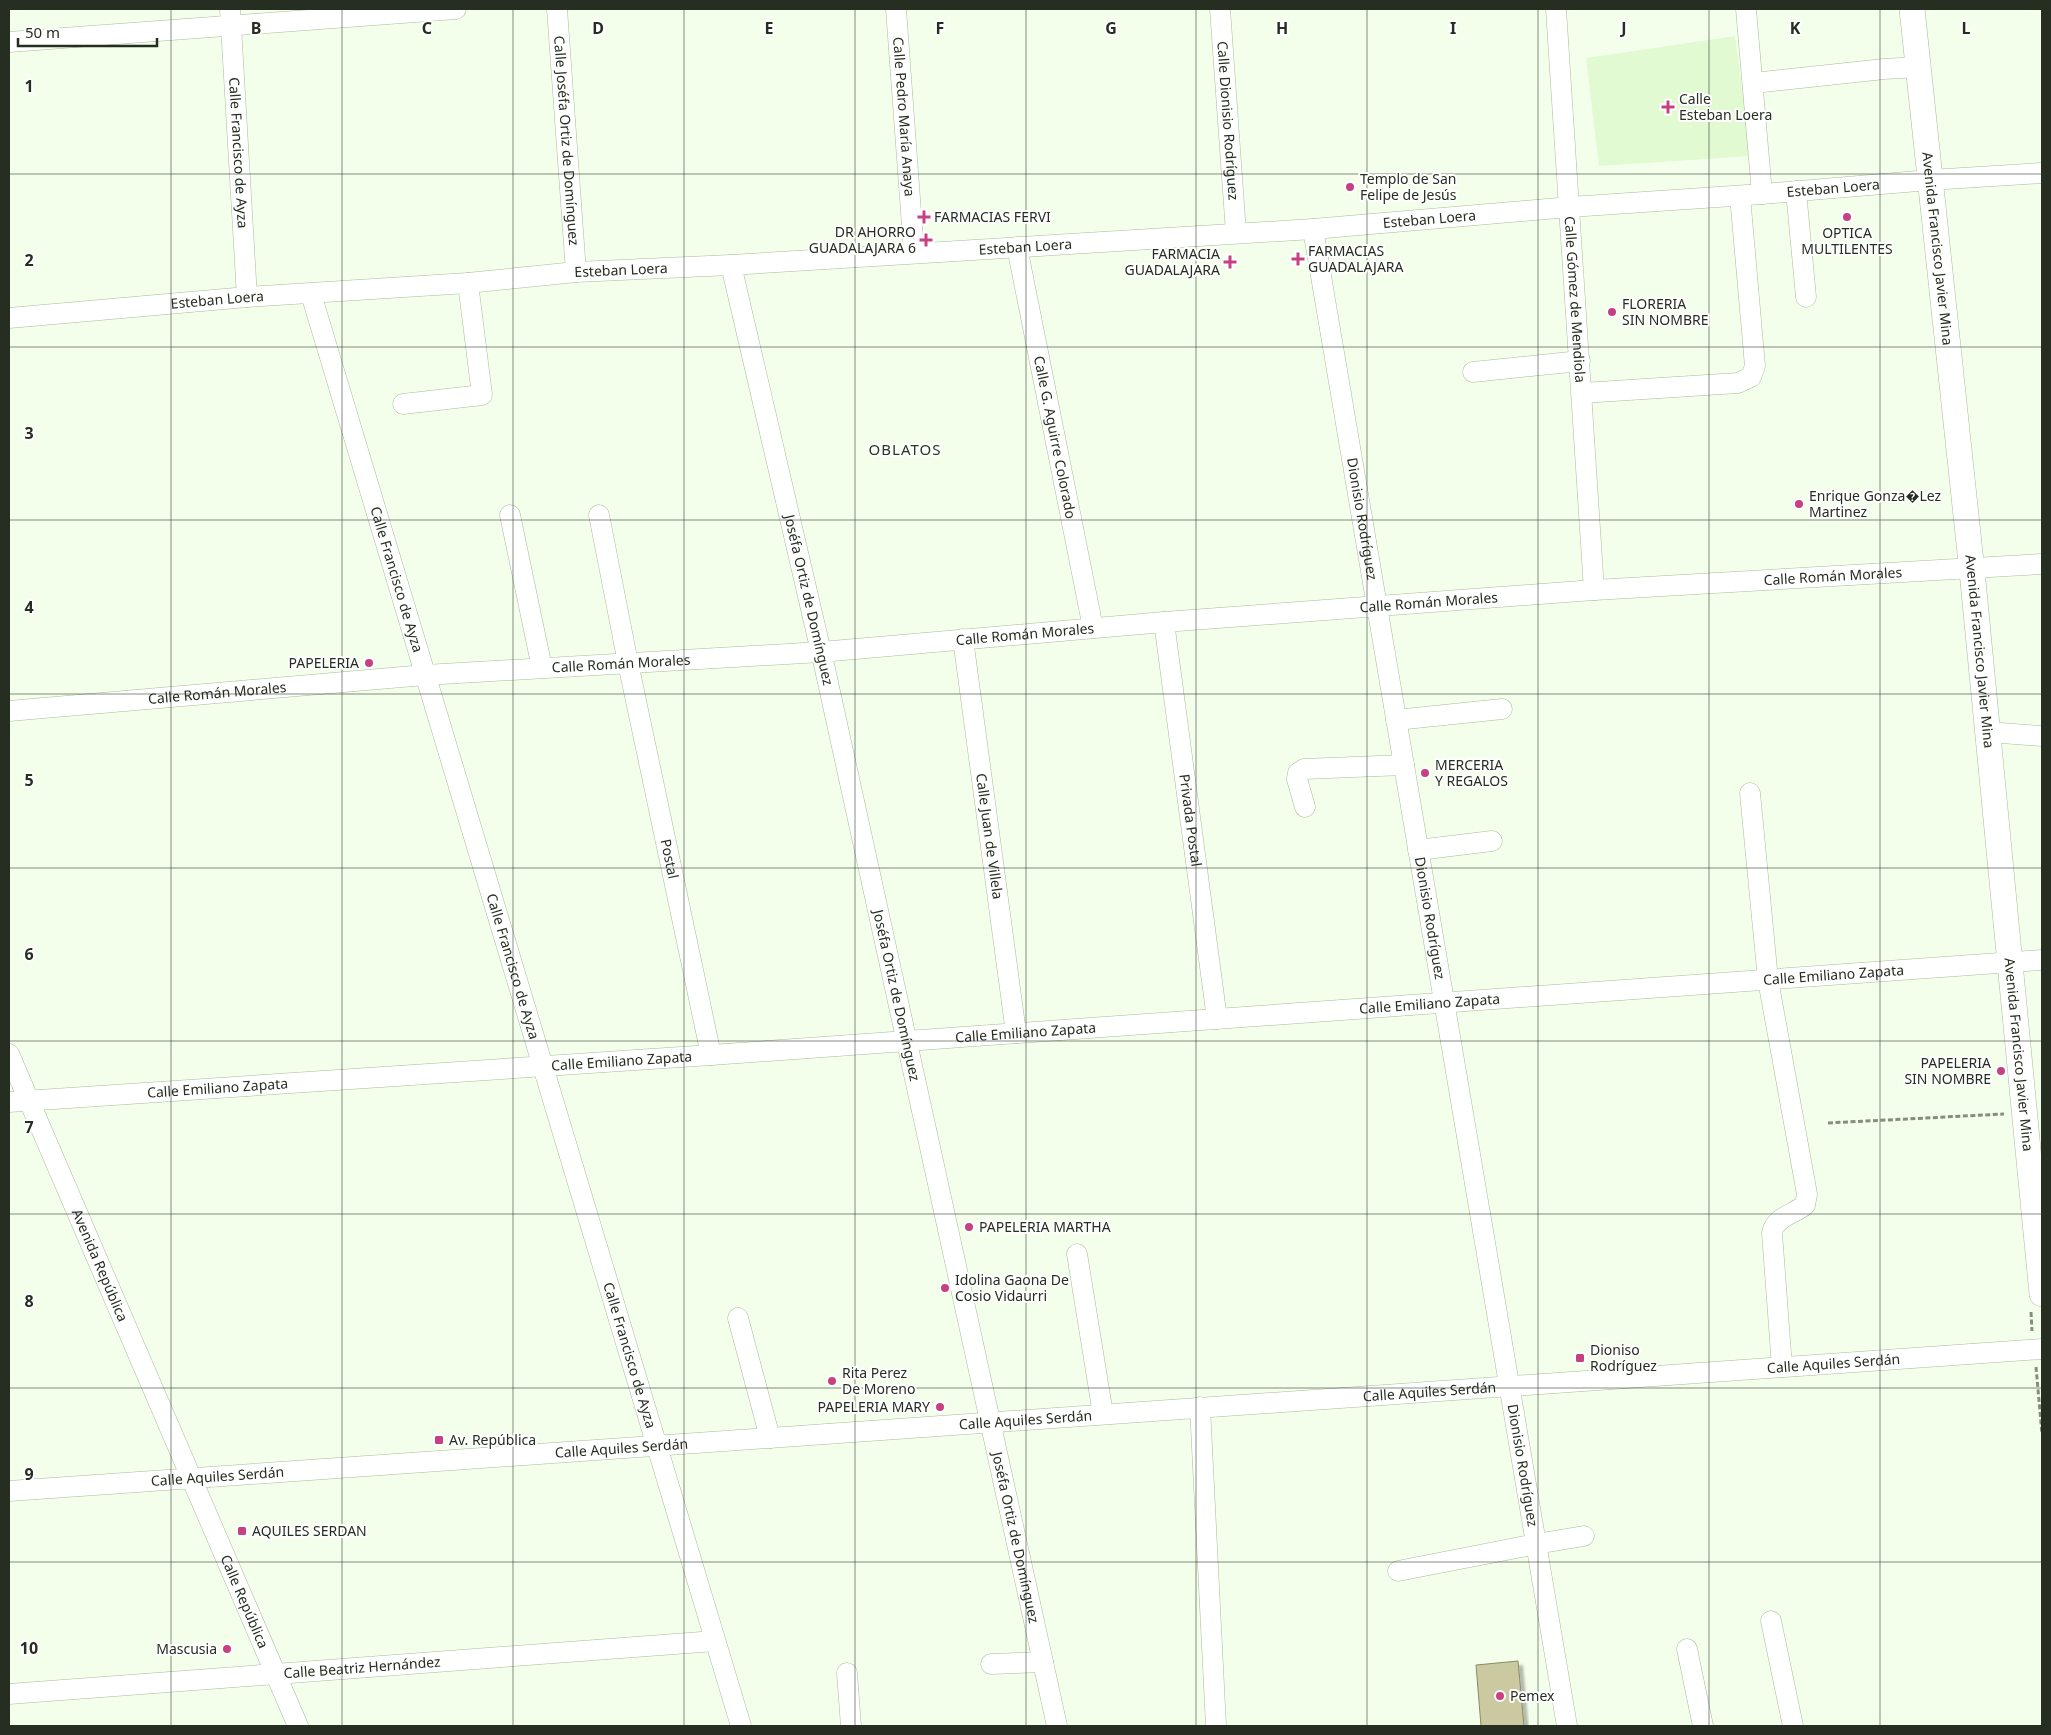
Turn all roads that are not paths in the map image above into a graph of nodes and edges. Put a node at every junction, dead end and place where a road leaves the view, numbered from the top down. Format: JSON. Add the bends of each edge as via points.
{"nodes":[{"id":1,"x":456,"y":9,"type":"edge"},
{"id":2,"x":557,"y":9,"type":"edge"},
{"id":3,"x":896,"y":9,"type":"edge"},
{"id":4,"x":1220,"y":9,"type":"edge"},
{"id":5,"x":1556,"y":9,"type":"edge"},
{"id":6,"x":1746,"y":9,"type":"edge"},
{"id":7,"x":1912,"y":9,"type":"edge"},
{"id":8,"x":230,"y":17,"type":"edge"},
{"id":9,"x":9,"y":42,"type":"edge"},
{"id":10,"x":1918,"y":67,"type":"junction"},
{"id":11,"x":1752,"y":83,"type":"junction"},
{"id":12,"x":2042,"y":173,"type":"edge"},
{"id":13,"x":1930,"y":180,"type":"junction"},
{"id":14,"x":1796,"y":191,"type":"junction"},
{"id":15,"x":1762,"y":194,"type":"junction"},
{"id":16,"x":1740,"y":196,"type":"junction"},
{"id":17,"x":1570,"y":207,"type":"junction"},
{"id":18,"x":1312,"y":228,"type":"junction"},
{"id":19,"x":1236,"y":233,"type":"junction"},
{"id":20,"x":1017,"y":247,"type":"junction"},
{"id":21,"x":914,"y":253,"type":"junction"},
{"id":22,"x":731,"y":265,"type":"junction"},
{"id":23,"x":576,"y":272,"type":"junction"},
{"id":24,"x":468,"y":283,"type":"junction"},
{"id":25,"x":310,"y":294,"type":"junction"},
{"id":26,"x":1806,"y":296,"type":"dead end"},
{"id":27,"x":247,"y":297,"type":"junction"},
{"id":28,"x":9,"y":318,"type":"edge"},
{"id":29,"x":1580,"y":361,"type":"junction"},
{"id":30,"x":1473,"y":372,"type":"dead end"},
{"id":31,"x":1582,"y":393,"type":"junction"},
{"id":32,"x":403,"y":404,"type":"dead end"},
{"id":33,"x":510,"y":515,"type":"dead end"},
{"id":34,"x":599,"y":515,"type":"dead end"},
{"id":35,"x":2042,"y":564,"type":"edge"},
{"id":36,"x":1972,"y":568,"type":"junction"},
{"id":37,"x":1594,"y":590,"type":"junction"},
{"id":38,"x":1377,"y":606,"type":"junction"},
{"id":39,"x":1164,"y":622,"type":"junction"},
{"id":40,"x":1093,"y":628,"type":"junction"},
{"id":41,"x":962,"y":639,"type":"junction"},
{"id":42,"x":821,"y":652,"type":"junction"},
{"id":43,"x":628,"y":663,"type":"junction"},
{"id":44,"x":542,"y":668,"type":"junction"},
{"id":45,"x":425,"y":675,"type":"junction"},
{"id":46,"x":1502,"y":710,"type":"dead end"},
{"id":47,"x":9,"y":711,"type":"edge"},
{"id":48,"x":1396,"y":720,"type":"junction"},
{"id":49,"x":1988,"y":732,"type":"junction"},
{"id":50,"x":2042,"y":736,"type":"edge"},
{"id":51,"x":1404,"y":765,"type":"junction"},
{"id":52,"x":1750,"y":793,"type":"dead end"},
{"id":53,"x":1305,"y":807,"type":"dead end"},
{"id":54,"x":1492,"y":841,"type":"dead end"},
{"id":55,"x":1418,"y":850,"type":"junction"},
{"id":56,"x":2042,"y":960,"type":"edge"},
{"id":57,"x":2010,"y":963,"type":"junction"},
{"id":58,"x":1768,"y":980,"type":"junction"},
{"id":59,"x":1444,"y":1003,"type":"junction"},
{"id":60,"x":1217,"y":1019,"type":"junction"},
{"id":61,"x":1016,"y":1033,"type":"junction"},
{"id":62,"x":906,"y":1041,"type":"junction"},
{"id":63,"x":9,"y":1054,"type":"edge"},
{"id":64,"x":711,"y":1055,"type":"junction"},
{"id":65,"x":542,"y":1066,"type":"junction"},
{"id":66,"x":29,"y":1100,"type":"junction"},
{"id":67,"x":9,"y":1102,"type":"edge"},
{"id":68,"x":1077,"y":1254,"type":"dead end"},
{"id":69,"x":2042,"y":1294,"type":"edge"},
{"id":70,"x":738,"y":1318,"type":"dead end"},
{"id":71,"x":2042,"y":1348,"type":"edge"},
{"id":72,"x":1782,"y":1367,"type":"junction"},
{"id":73,"x":1510,"y":1386,"type":"junction"},
{"id":74,"x":1200,"y":1407,"type":"junction"},
{"id":75,"x":1103,"y":1414,"type":"junction"},
{"id":76,"x":990,"y":1422,"type":"junction"},
{"id":77,"x":770,"y":1438,"type":"junction"},
{"id":78,"x":656,"y":1446,"type":"junction"},
{"id":79,"x":190,"y":1478,"type":"junction"},
{"id":80,"x":9,"y":1492,"type":"edge"},
{"id":81,"x":1584,"y":1536,"type":"dead end"},
{"id":82,"x":1536,"y":1544,"type":"junction"},
{"id":83,"x":1398,"y":1571,"type":"dead end"},
{"id":84,"x":1770,"y":1622,"type":"dead end"},
{"id":85,"x":715,"y":1641,"type":"junction"},
{"id":86,"x":1686,"y":1649,"type":"dead end"},
{"id":87,"x":1043,"y":1662,"type":"junction"},
{"id":88,"x":992,"y":1664,"type":"dead end"},
{"id":89,"x":275,"y":1673,"type":"junction"},
{"id":90,"x":847,"y":1673,"type":"dead end"},
{"id":91,"x":9,"y":1694,"type":"edge"},
{"id":92,"x":298,"y":1726,"type":"edge"},
{"id":93,"x":740,"y":1726,"type":"edge"},
{"id":94,"x":851,"y":1726,"type":"edge"},
{"id":95,"x":1057,"y":1726,"type":"edge"},
{"id":96,"x":1216,"y":1726,"type":"edge"},
{"id":97,"x":1567,"y":1726,"type":"edge"},
{"id":98,"x":1703,"y":1726,"type":"edge"},
{"id":99,"x":1793,"y":1726,"type":"edge"}],
"edges":[{"from":1,"to":8,"type":"street"},
{"from":2,"to":23,"type":"street","name":"Calle Joséfa Ortiz de Domínguez"},
{"from":3,"to":21,"type":"street","name":"Calle Pedro María Anaya"},
{"from":4,"to":19,"type":"street","name":"Calle Dionisio Rodríguez"},
{"from":5,"to":17,"type":"street","name":"Calle Gómez de Mendiola"},
{"from":6,"to":11,"type":"street"},
{"from":7,"to":10,"type":"main road","name":"Avenida Francisco Javier Mina"},
{"from":8,"to":9,"type":"street"},
{"from":8,"to":27,"type":"street","name":"Calle Francisco de Ayza"},
{"from":10,"to":11,"type":"street"},
{"from":10,"to":13,"type":"main road","name":"Avenida Francisco Javier Mina"},
{"from":11,"to":15,"type":"street"},
{"from":12,"to":13,"type":"street","name":"Esteban Loera"},
{"from":13,"to":14,"type":"street","name":"Esteban Loera"},
{"from":13,"to":36,"type":"main road","name":"Avenida Francisco Javier Mina"},
{"from":14,"to":15,"type":"street","name":"Esteban Loera"},
{"from":14,"to":26,"type":"street"},
{"from":15,"to":16,"type":"street","name":"Esteban Loera"},
{"from":16,"to":17,"type":"street","name":"Esteban Loera"},
{"from":16,"to":31,"type":"street","via":[[1755,366],[1751,377],[1738,383]]},
{"from":17,"to":18,"type":"street","name":"Esteban Loera"},
{"from":17,"to":29,"type":"street","name":"Calle Gómez de Mendiola"},
{"from":18,"to":19,"type":"street","name":"Esteban Loera"},
{"from":18,"to":38,"type":"street","name":"Dionisio Rodríguez"},
{"from":19,"to":20,"type":"street","name":"Esteban Loera"},
{"from":20,"to":21,"type":"street","name":"Esteban Loera"},
{"from":20,"to":40,"type":"street","name":"Calle G. Aguirre Colorado"},
{"from":21,"to":22,"type":"street","name":"Esteban Loera"},
{"from":22,"to":23,"type":"street","name":"Esteban Loera"},
{"from":22,"to":42,"type":"street","name":"Joséfa Ortiz de Domínguez"},
{"from":23,"to":24,"type":"street","name":"Esteban Loera"},
{"from":24,"to":25,"type":"street","name":"Esteban Loera"},
{"from":24,"to":32,"type":"street","via":[[482,395]]},
{"from":25,"to":27,"type":"street","name":"Esteban Loera"},
{"from":25,"to":45,"type":"street","name":"Calle Francisco de Ayza"},
{"from":27,"to":28,"type":"street","name":"Esteban Loera"},
{"from":29,"to":30,"type":"street"},
{"from":29,"to":31,"type":"street","name":"Calle Gómez de Mendiola"},
{"from":31,"to":37,"type":"street","name":"Calle Gómez de Mendiola"},
{"from":33,"to":44,"type":"street"},
{"from":34,"to":43,"type":"street","name":"Postal"},
{"from":35,"to":36,"type":"street","name":"Calle Román Morales"},
{"from":36,"to":37,"type":"street","name":"Calle Román Morales"},
{"from":36,"to":49,"type":"main road","name":"Avenida Francisco Javier Mina"},
{"from":37,"to":38,"type":"street","name":"Calle Román Morales"},
{"from":38,"to":39,"type":"street","name":"Calle Román Morales"},
{"from":38,"to":48,"type":"street","name":"Dionisio Rodríguez"},
{"from":39,"to":40,"type":"street","name":"Calle Román Morales"},
{"from":39,"to":60,"type":"street","name":"Privada Postal"},
{"from":40,"to":41,"type":"street","name":"Calle Román Morales"},
{"from":41,"to":42,"type":"street","name":"Calle Román Morales"},
{"from":41,"to":61,"type":"street","name":"Calle Juan de Villela"},
{"from":42,"to":43,"type":"street","name":"Calle Román Morales"},
{"from":42,"to":62,"type":"street","name":"Joséfa Ortiz de Domínguez"},
{"from":43,"to":44,"type":"street","name":"Calle Román Morales"},
{"from":43,"to":64,"type":"street","name":"Postal"},
{"from":44,"to":45,"type":"street","name":"Calle Román Morales"},
{"from":45,"to":47,"type":"street","name":"Calle Román Morales"},
{"from":45,"to":65,"type":"street","name":"Calle Francisco de Ayza"},
{"from":46,"to":48,"type":"street"},
{"from":48,"to":51,"type":"street","name":"Dionisio Rodríguez"},
{"from":49,"to":50,"type":"street"},
{"from":49,"to":57,"type":"main road","name":"Avenida Francisco Javier Mina"},
{"from":51,"to":53,"type":"street","via":[[1304,769],[1298,773],[1297,779]]},
{"from":51,"to":55,"type":"street","name":"Dionisio Rodríguez"},
{"from":52,"to":58,"type":"street"},
{"from":54,"to":55,"type":"street"},
{"from":55,"to":59,"type":"street","name":"Dionisio Rodríguez"},
{"from":56,"to":57,"type":"street","name":"Calle Emiliano Zapata"},
{"from":57,"to":58,"type":"street","name":"Calle Emiliano Zapata"},
{"from":57,"to":69,"type":"main road","name":"Avenida Francisco Javier Mina"},
{"from":58,"to":59,"type":"street","name":"Calle Emiliano Zapata"},
{"from":58,"to":72,"type":"street","via":[[1807,1194],[1805,1205],[1780,1220],[1772,1233]]},
{"from":59,"to":60,"type":"street","name":"Calle Emiliano Zapata"},
{"from":59,"to":73,"type":"street","name":"Dionisio Rodríguez"},
{"from":60,"to":61,"type":"street","name":"Calle Emiliano Zapata"},
{"from":61,"to":62,"type":"street","name":"Calle Emiliano Zapata"},
{"from":62,"to":64,"type":"street","name":"Calle Emiliano Zapata"},
{"from":62,"to":76,"type":"street","name":"Joséfa Ortiz de Domínguez"},
{"from":63,"to":66,"type":"street","name":"Avenida República"},
{"from":64,"to":65,"type":"street","name":"Calle Emiliano Zapata"},
{"from":65,"to":66,"type":"street","name":"Calle Emiliano Zapata"},
{"from":65,"to":78,"type":"street","name":"Calle Francisco de Ayza"},
{"from":66,"to":67,"type":"street","name":"Calle Emiliano Zapata"},
{"from":66,"to":79,"type":"street","name":"Avenida República"},
{"from":68,"to":75,"type":"street"},
{"from":70,"to":77,"type":"street"},
{"from":71,"to":72,"type":"street","name":"Calle Aquiles Serdán"},
{"from":72,"to":73,"type":"street","name":"Calle Aquiles Serdán"},
{"from":73,"to":74,"type":"street","name":"Calle Aquiles Serdán"},
{"from":73,"to":82,"type":"street","name":"Dionisio Rodríguez"},
{"from":74,"to":75,"type":"street","name":"Calle Aquiles Serdán"},
{"from":74,"to":96,"type":"street"},
{"from":75,"to":76,"type":"street","name":"Calle Aquiles Serdán"},
{"from":76,"to":77,"type":"street","name":"Calle Aquiles Serdán"},
{"from":76,"to":87,"type":"street","name":"Joséfa Ortiz de Domínguez"},
{"from":77,"to":78,"type":"street","name":"Calle Aquiles Serdán"},
{"from":78,"to":79,"type":"street","name":"Calle Aquiles Serdán"},
{"from":78,"to":85,"type":"street","name":"Calle Francisco de Ayza"},
{"from":79,"to":80,"type":"street","name":"Calle Aquiles Serdán"},
{"from":79,"to":89,"type":"street","name":"Calle República"},
{"from":81,"to":82,"type":"street"},
{"from":82,"to":83,"type":"street"},
{"from":82,"to":97,"type":"street","name":"Dionisio Rodríguez"},
{"from":84,"to":99,"type":"street"},
{"from":85,"to":89,"type":"street","name":"Calle Beatriz Hernández"},
{"from":85,"to":93,"type":"street","name":"Calle Francisco de Ayza"},
{"from":86,"to":98,"type":"street"},
{"from":87,"to":88,"type":"street"},
{"from":87,"to":95,"type":"street","name":"Joséfa Ortiz de Domínguez"},
{"from":89,"to":91,"type":"street","name":"Calle Beatriz Hernández"},
{"from":89,"to":92,"type":"street","name":"Calle República"},
{"from":90,"to":94,"type":"street"}]}
